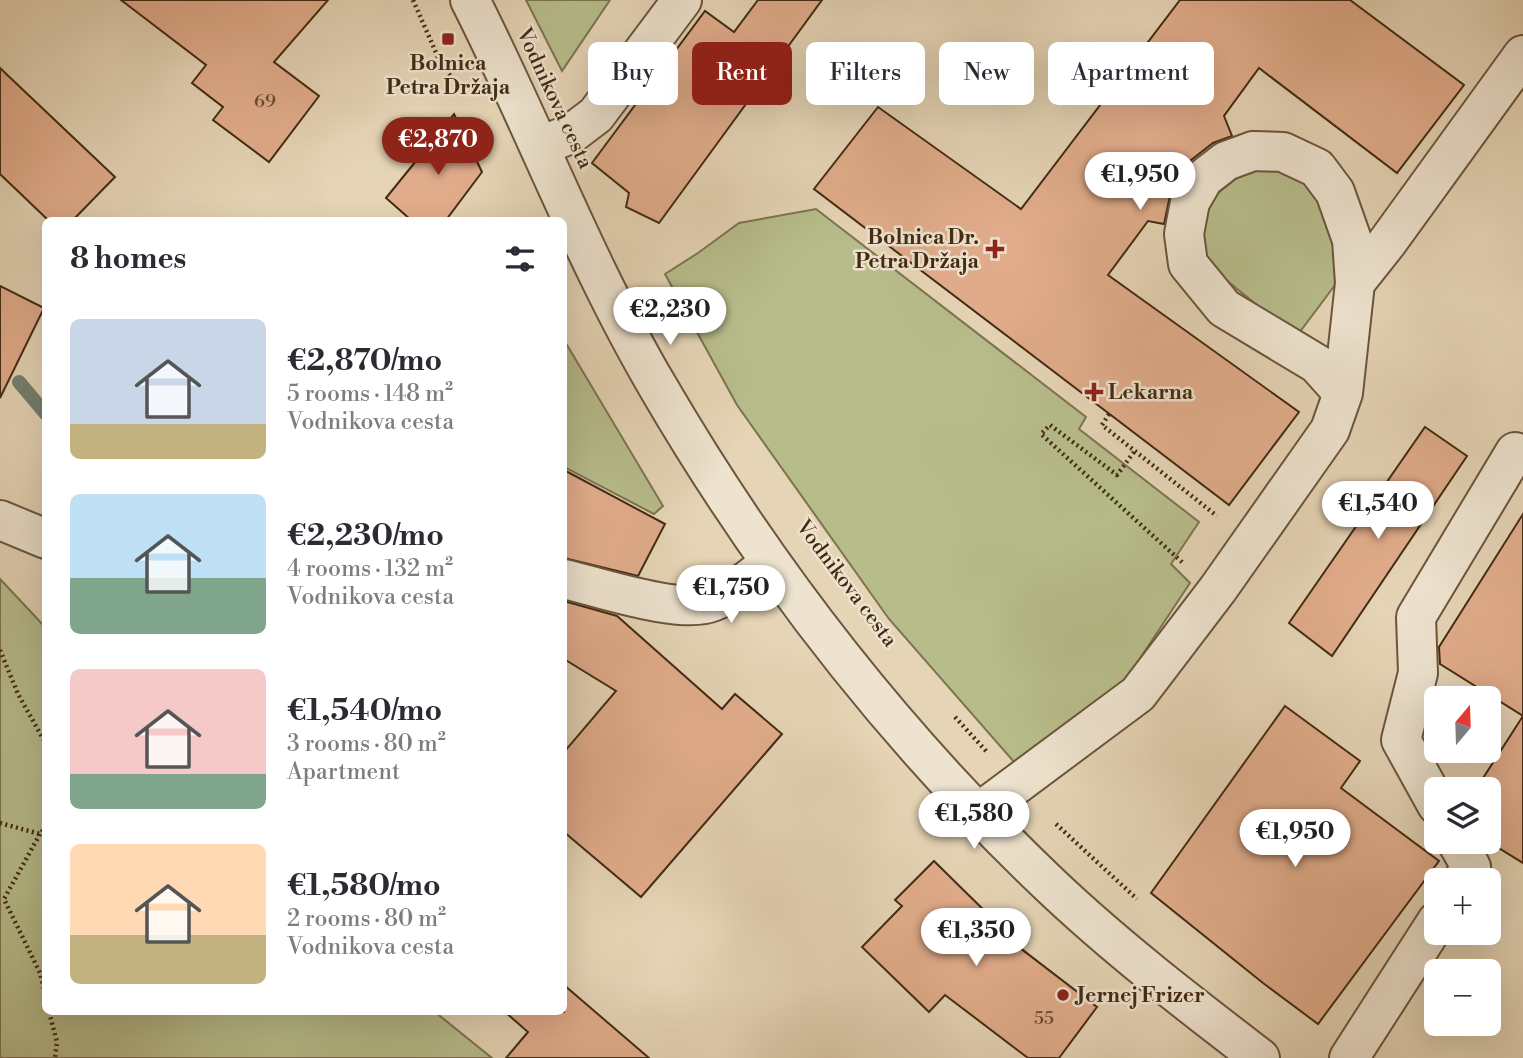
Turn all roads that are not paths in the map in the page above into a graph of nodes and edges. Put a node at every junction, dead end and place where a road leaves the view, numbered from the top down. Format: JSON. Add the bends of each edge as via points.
{"nodes":[{"id":1,"x":470,"y":0,"type":"edge"},
{"id":2,"x":682,"y":0,"type":"edge"},
{"id":3,"x":1523,"y":55,"type":"edge"},
{"id":4,"x":540,"y":146,"type":"junction"},
{"id":5,"x":1355,"y":283,"type":"junction"},
{"id":6,"x":1343,"y":393,"type":"junction"},
{"id":7,"x":1515,"y":452,"type":"dead end"},
{"id":8,"x":0,"y":520,"type":"edge"},
{"id":9,"x":42,"y":536,"type":"edge"},
{"id":10,"x":771,"y":563,"type":"junction"},
{"id":11,"x":567,"y":580,"type":"edge"},
{"id":12,"x":1424,"y":782,"type":"edge"},
{"id":13,"x":978,"y":813,"type":"junction"},
{"id":14,"x":1424,"y":941,"type":"edge"},
{"id":15,"x":1260,"y":1058,"type":"edge"},
{"id":16,"x":1349,"y":1058,"type":"edge"}],
"edges":[{"from":1,"to":4,"type":"street","name":"Vodnikova cesta"},
{"from":2,"to":4,"type":"street","via":[[596,115],[571,134]]},
{"from":3,"to":5,"type":"street"},
{"from":4,"to":10,"type":"street","name":"Vodnikova cesta","via":[[600,280],[657,385]]},
{"from":5,"to":6,"type":"street"},
{"from":5,"to":6,"type":"street","via":[[1352,240],[1335,192],[1317,169],[1283,152],[1253,150],[1226,161],[1204,178],[1190,202],[1184,234],[1188,264],[1224,308],[1317,365]]},
{"from":6,"to":13,"type":"street","via":[[1330,430],[1138,694]]},
{"from":7,"to":12,"type":"street","via":[[1416,617],[1418,673],[1401,740]]},
{"from":8,"to":9,"type":"street"},
{"from":10,"to":11,"type":"street","via":[[712,603],[694,606],[666,605]]},
{"from":10,"to":13,"type":"street","name":"Vodnikova cesta","via":[[880,705]]},
{"from":13,"to":15,"type":"street","name":"Vodnikova cesta","via":[[1140,965]]},
{"from":14,"to":16,"type":"street"}]}
